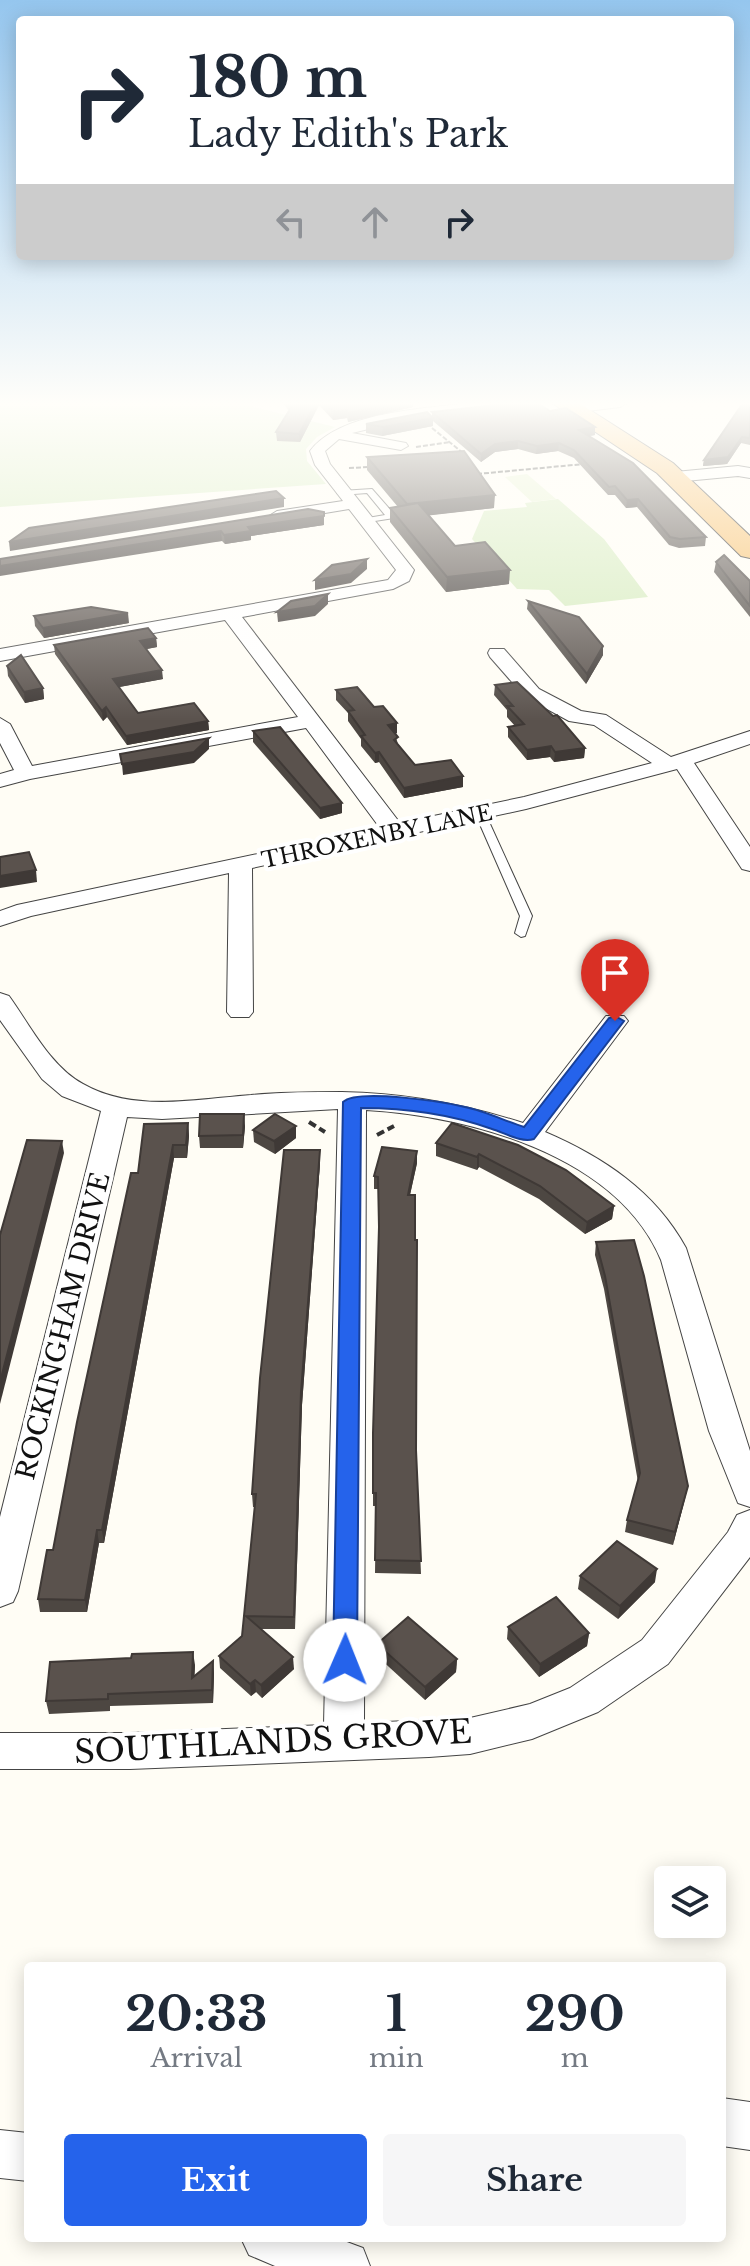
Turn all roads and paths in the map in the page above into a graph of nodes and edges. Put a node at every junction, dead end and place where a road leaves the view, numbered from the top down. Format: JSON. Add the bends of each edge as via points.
{"nodes":[{"id":1,"x":301,"y":509,"type":"edge"},
{"id":2,"x":355,"y":509,"type":"edge"},
{"id":3,"x":385,"y":509,"type":"edge"},
{"id":4,"x":708,"y":509,"type":"edge"},
{"id":5,"x":258,"y":519,"type":"edge"},
{"id":6,"x":365,"y":521,"type":"junction"},
{"id":7,"x":750,"y":550,"type":"edge"},
{"id":8,"x":231,"y":615,"type":"junction"},
{"id":9,"x":497,"y":653,"type":"dead end"},
{"id":10,"x":0,"y":655,"type":"edge"},
{"id":11,"x":311,"y":721,"type":"junction"},
{"id":12,"x":0,"y":724,"type":"edge"},
{"id":13,"x":750,"y":737,"type":"edge"},
{"id":14,"x":675,"y":762,"type":"junction"},
{"id":15,"x":26,"y":773,"type":"junction"},
{"id":16,"x":0,"y":781,"type":"edge"},
{"id":17,"x":480,"y":813,"type":"junction"},
{"id":18,"x":394,"y":831,"type":"junction"},
{"id":19,"x":750,"y":864,"type":"edge"},
{"id":20,"x":241,"y":866,"type":"junction"},
{"id":21,"x":0,"y":919,"type":"edge"},
{"id":22,"x":521,"y":933,"type":"dead end"},
{"id":23,"x":0,"y":1001,"type":"edge"},
{"id":24,"x":240,"y":1012,"type":"dead end"},
{"id":25,"x":615,"y":1021,"type":"dead end"},
{"id":26,"x":276,"y":1102,"type":"junction"},
{"id":27,"x":352,"y":1102,"type":"junction"},
{"id":28,"x":430,"y":1106,"type":"junction"},
{"id":29,"x":116,"y":1107,"type":"junction"},
{"id":30,"x":528,"y":1135,"type":"junction"},
{"id":31,"x":352,"y":1149,"type":"junction"},
{"id":32,"x":750,"y":1493,"type":"edge"},
{"id":33,"x":750,"y":1525,"type":"edge"},
{"id":34,"x":0,"y":1591,"type":"edge"},
{"id":35,"x":344,"y":1742,"type":"junction"},
{"id":36,"x":0,"y":1751,"type":"edge"},
{"id":37,"x":726,"y":2123,"type":"edge"},
{"id":38,"x":750,"y":2126,"type":"edge"},
{"id":39,"x":0,"y":2154,"type":"edge"},
{"id":40,"x":24,"y":2157,"type":"edge"},
{"id":41,"x":282,"y":2242,"type":"edge"},
{"id":42,"x":325,"y":2253,"type":"edge"}],
"edges":[{"from":1,"to":5,"type":"street"},
{"from":2,"to":6,"type":"street"},
{"from":3,"to":6,"type":"lane","via":[[391,516]]},
{"from":4,"to":7,"type":"highway"},
{"from":6,"to":8,"type":"street","via":[[405,570],[403,577],[366,591]]},
{"from":8,"to":10,"type":"street"},
{"from":8,"to":11,"type":"street"},
{"from":9,"to":14,"type":"street","via":[[532,693],[576,717],[599,719]]},
{"from":11,"to":15,"type":"street"},
{"from":11,"to":18,"type":"street"},
{"from":12,"to":15,"type":"street"},
{"from":13,"to":14,"type":"street","name":"THROXENBY LANE"},
{"from":14,"to":17,"type":"street","name":"THROXENBY LANE"},
{"from":14,"to":19,"type":"street"},
{"from":15,"to":16,"type":"street"},
{"from":17,"to":18,"type":"street","name":"THROXENBY LANE"},
{"from":17,"to":22,"type":"lane","via":[[526,916]]},
{"from":18,"to":20,"type":"street","name":"THROXENBY LANE"},
{"from":20,"to":21,"type":"street","name":"THROXENBY LANE"},
{"from":20,"to":24,"type":"street"},
{"from":23,"to":29,"type":"street","via":[[61,1083]]},
{"from":25,"to":30,"type":"street"},
{"from":26,"to":27,"type":"street"},
{"from":26,"to":29,"type":"street","via":[[164,1111]]},
{"from":26,"to":31,"type":"path"},
{"from":27,"to":28,"type":"street"},
{"from":27,"to":31,"type":"street"},
{"from":28,"to":30,"type":"street"},
{"from":28,"to":31,"type":"path"},
{"from":29,"to":34,"type":"street","name":"ROCKINGHAM DRIVE"},
{"from":30,"to":32,"type":"street","via":[[611,1181],[642,1206],[664,1234],[684,1284],[731,1453]]},
{"from":31,"to":35,"type":"street"},
{"from":33,"to":35,"type":"street","name":"SOUTHLANDS GROVE","via":[[655,1652],[584,1700],[532,1721],[470,1736]]},
{"from":35,"to":36,"type":"street","name":"SOUTHLANDS GROVE"},
{"from":37,"to":38,"type":"street"},
{"from":39,"to":40,"type":"street"},
{"from":41,"to":42,"type":"street"}]}
